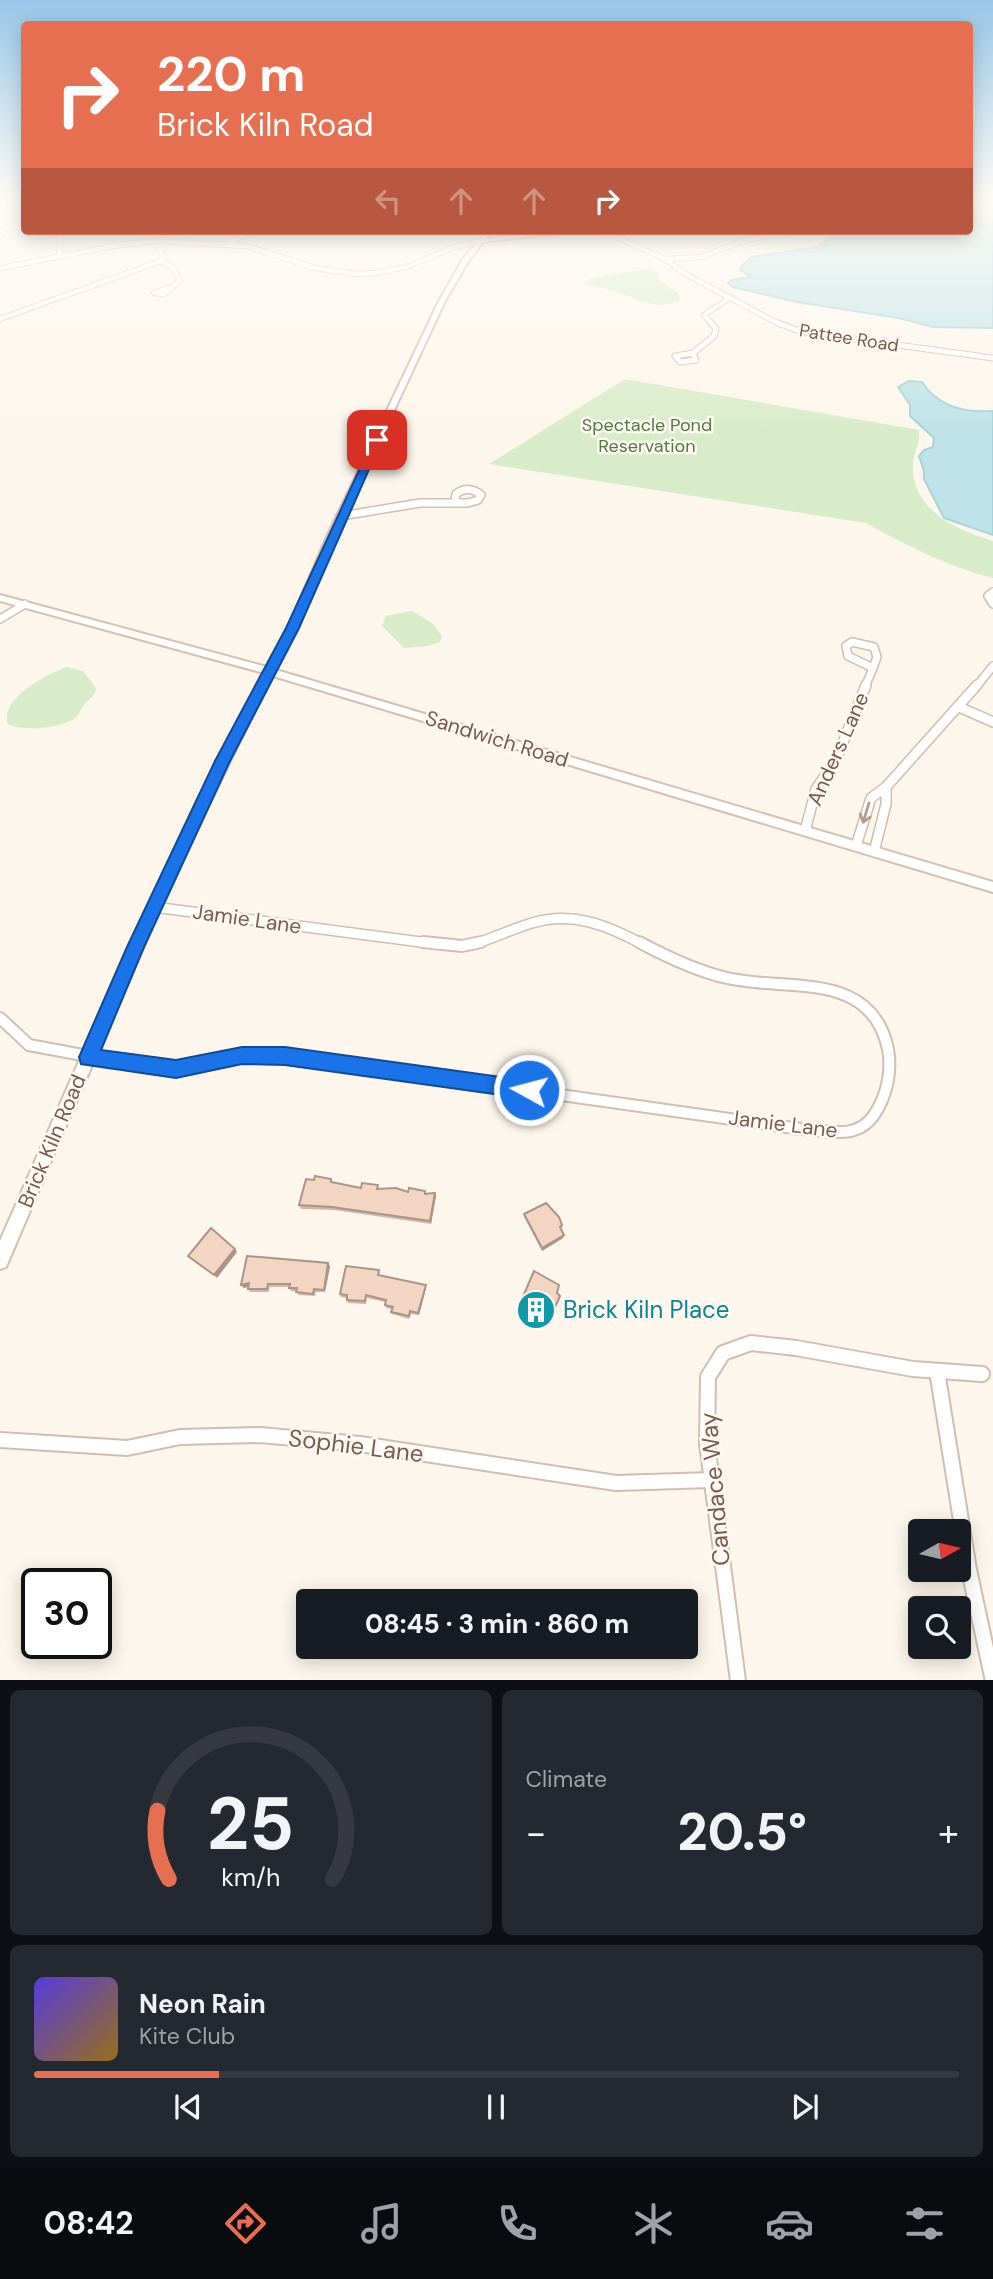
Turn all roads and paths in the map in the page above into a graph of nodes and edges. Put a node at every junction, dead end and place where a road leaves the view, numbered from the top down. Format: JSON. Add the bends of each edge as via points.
{"nodes":[{"id":1,"x":118,"y":276,"type":"edge"},
{"id":2,"x":179,"y":276,"type":"edge"},
{"id":3,"x":455,"y":276,"type":"edge"},
{"id":4,"x":690,"y":276,"type":"edge"},
{"id":5,"x":170,"y":287,"type":"dead end"},
{"id":6,"x":731,"y":297,"type":"junction"},
{"id":7,"x":0,"y":319,"type":"edge"},
{"id":8,"x":693,"y":353,"type":"dead end"},
{"id":9,"x":993,"y":358,"type":"edge"},
{"id":10,"x":455,"y":501,"type":"dead end"},
{"id":11,"x":341,"y":516,"type":"junction"},
{"id":12,"x":993,"y":592,"type":"edge"},
{"id":13,"x":0,"y":598,"type":"edge"},
{"id":14,"x":26,"y":604,"type":"junction"},
{"id":15,"x":993,"y":604,"type":"edge"},
{"id":16,"x":0,"y":619,"type":"edge"},
{"id":17,"x":993,"y":666,"type":"edge"},
{"id":18,"x":873,"y":668,"type":"dead end"},
{"id":19,"x":269,"y":671,"type":"junction"},
{"id":20,"x":959,"y":707,"type":"junction"},
{"id":21,"x":993,"y":722,"type":"edge"},
{"id":22,"x":886,"y":787,"type":"junction"},
{"id":23,"x":805,"y":831,"type":"junction"},
{"id":24,"x":856,"y":846,"type":"junction"},
{"id":25,"x":874,"y":852,"type":"junction"},
{"id":26,"x":993,"y":887,"type":"edge"},
{"id":27,"x":155,"y":907,"type":"junction"},
{"id":28,"x":0,"y":1018,"type":"edge"},
{"id":29,"x":88,"y":1057,"type":"junction"},
{"id":30,"x":0,"y":1261,"type":"edge"},
{"id":31,"x":937,"y":1371,"type":"junction"},
{"id":32,"x":982,"y":1374,"type":"dead end"},
{"id":33,"x":0,"y":1440,"type":"edge"},
{"id":34,"x":711,"y":1480,"type":"junction"},
{"id":35,"x":738,"y":1680,"type":"edge"},
{"id":36,"x":993,"y":1680,"type":"edge"}],
"edges":[{"from":1,"to":7,"type":"street"},
{"from":2,"to":5,"type":"street","via":[[179,282]]},
{"from":3,"to":11,"type":"main road","name":"Brick Kiln Road"},
{"from":4,"to":6,"type":"street","name":"Pattee Road"},
{"from":6,"to":8,"type":"street","via":[[704,314],[716,330]]},
{"from":6,"to":9,"type":"street","name":"Pattee Road","via":[[802,332]]},
{"from":10,"to":11,"type":"street"},
{"from":11,"to":19,"type":"main road","name":"Brick Kiln Road","via":[[293,628]]},
{"from":12,"to":15,"type":"street","via":[[988,596]]},
{"from":13,"to":14,"type":"main road","name":"Sandwich Road"},
{"from":14,"to":16,"type":"street"},
{"from":14,"to":19,"type":"main road","name":"Sandwich Road"},
{"from":17,"to":20,"type":"street"},
{"from":18,"to":23,"type":"street","name":"Anders Lane","via":[[836,760],[816,789]]},
{"from":19,"to":23,"type":"main road","name":"Sandwich Road"},
{"from":19,"to":27,"type":"main road","name":"Brick Kiln Road"},
{"from":20,"to":21,"type":"street"},
{"from":20,"to":22,"type":"street"},
{"from":22,"to":24,"type":"street","one_way":true,"via":[[871,798]]},
{"from":22,"to":25,"type":"street"},
{"from":23,"to":24,"type":"main road","name":"Sandwich Road"},
{"from":24,"to":25,"type":"main road","name":"Sandwich Road"},
{"from":25,"to":26,"type":"main road","name":"Sandwich Road"},
{"from":27,"to":29,"type":"main road","name":"Brick Kiln Road"},
{"from":27,"to":29,"type":"street","name":"Jamie Lane","via":[[468,945],[546,918],[574,918],[730,979],[810,986],[850,996],[873,1012],[885,1032],[887,1093],[869,1125],[852,1132],[801,1129],[285,1056],[242,1056],[176,1069]]},
{"from":28,"to":29,"type":"street","name":"Jamie Lane","via":[[29,1045]]},
{"from":29,"to":30,"type":"main road","name":"Brick Kiln Road"},
{"from":31,"to":32,"type":"street","name":"Candace Way"},
{"from":31,"to":34,"type":"street","name":"Candace Way","via":[[751,1343],[723,1353],[708,1377]]},
{"from":31,"to":36,"type":"street","via":[[969,1570]]},
{"from":33,"to":34,"type":"street","name":"Sophie Lane","via":[[127,1448],[180,1437],[260,1435],[360,1444],[616,1483]]},
{"from":34,"to":35,"type":"street","name":"Candace Way"}]}
